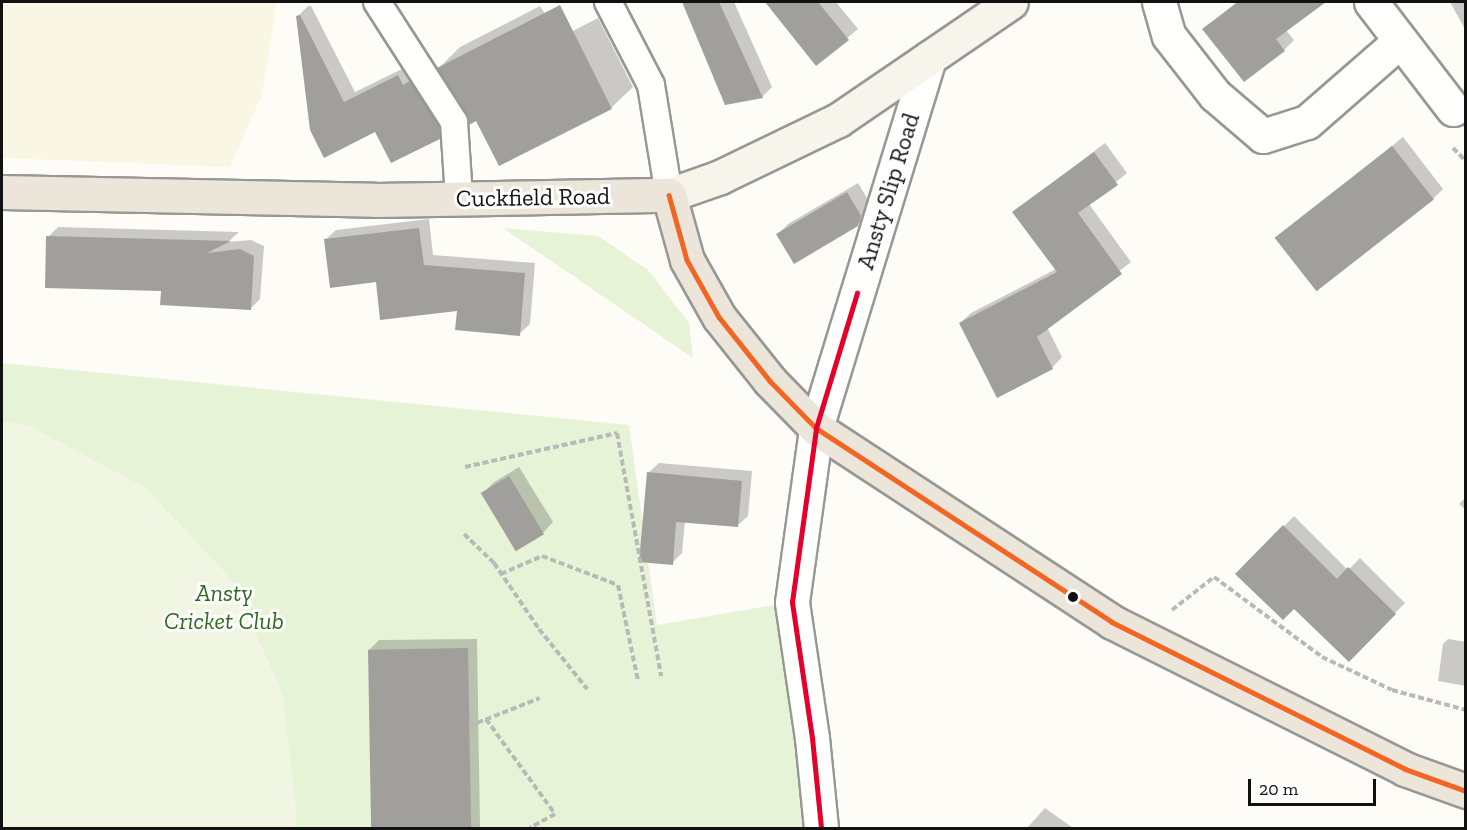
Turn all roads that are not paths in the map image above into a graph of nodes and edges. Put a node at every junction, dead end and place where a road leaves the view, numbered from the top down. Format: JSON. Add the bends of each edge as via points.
{"nodes":[{"id":1,"x":377,"y":2,"type":"edge"},
{"id":2,"x":1011,"y":2,"type":"edge"},
{"id":3,"x":1160,"y":2,"type":"edge"},
{"id":4,"x":1371,"y":2,"type":"edge"},
{"id":5,"x":615,"y":5,"type":"edge"},
{"id":6,"x":1400,"y":41,"type":"junction"},
{"id":7,"x":929,"y":58,"type":"junction"},
{"id":8,"x":1453,"y":108,"type":"dead end"},
{"id":9,"x":2,"y":192,"type":"edge"},
{"id":10,"x":669,"y":195,"type":"junction"},
{"id":11,"x":459,"y":198,"type":"junction"},
{"id":12,"x":816,"y":428,"type":"junction"},
{"id":13,"x":1466,"y":791,"type":"edge"},
{"id":14,"x":821,"y":828,"type":"edge"}],
"edges":[{"from":1,"to":11,"type":"lane","via":[[454,122]]},
{"from":2,"to":7,"type":"main road","name":"Cuckfield Road"},
{"from":3,"to":6,"type":"street","via":[[1169,36],[1182,53],[1215,95],[1263,136],[1306,122]]},
{"from":4,"to":6,"type":"street"},
{"from":5,"to":10,"type":"lane","via":[[651,85]]},
{"from":6,"to":8,"type":"street"},
{"from":7,"to":10,"type":"main road","name":"Cuckfield Road","via":[[838,120],[720,177]]},
{"from":7,"to":12,"type":"street","name":"Ansty Slip Road"},
{"from":9,"to":11,"type":"highway","name":"Cuckfield Road","via":[[375,200]]},
{"from":10,"to":11,"type":"highway","name":"Cuckfield Road"},
{"from":10,"to":12,"type":"highway","via":[[687,260],[719,317],[770,381]]},
{"from":12,"to":13,"type":"highway","via":[[1112,622],[1405,769]]},
{"from":12,"to":14,"type":"street","name":"Ansty Slip Road","via":[[792,602],[814,747]]}]}
